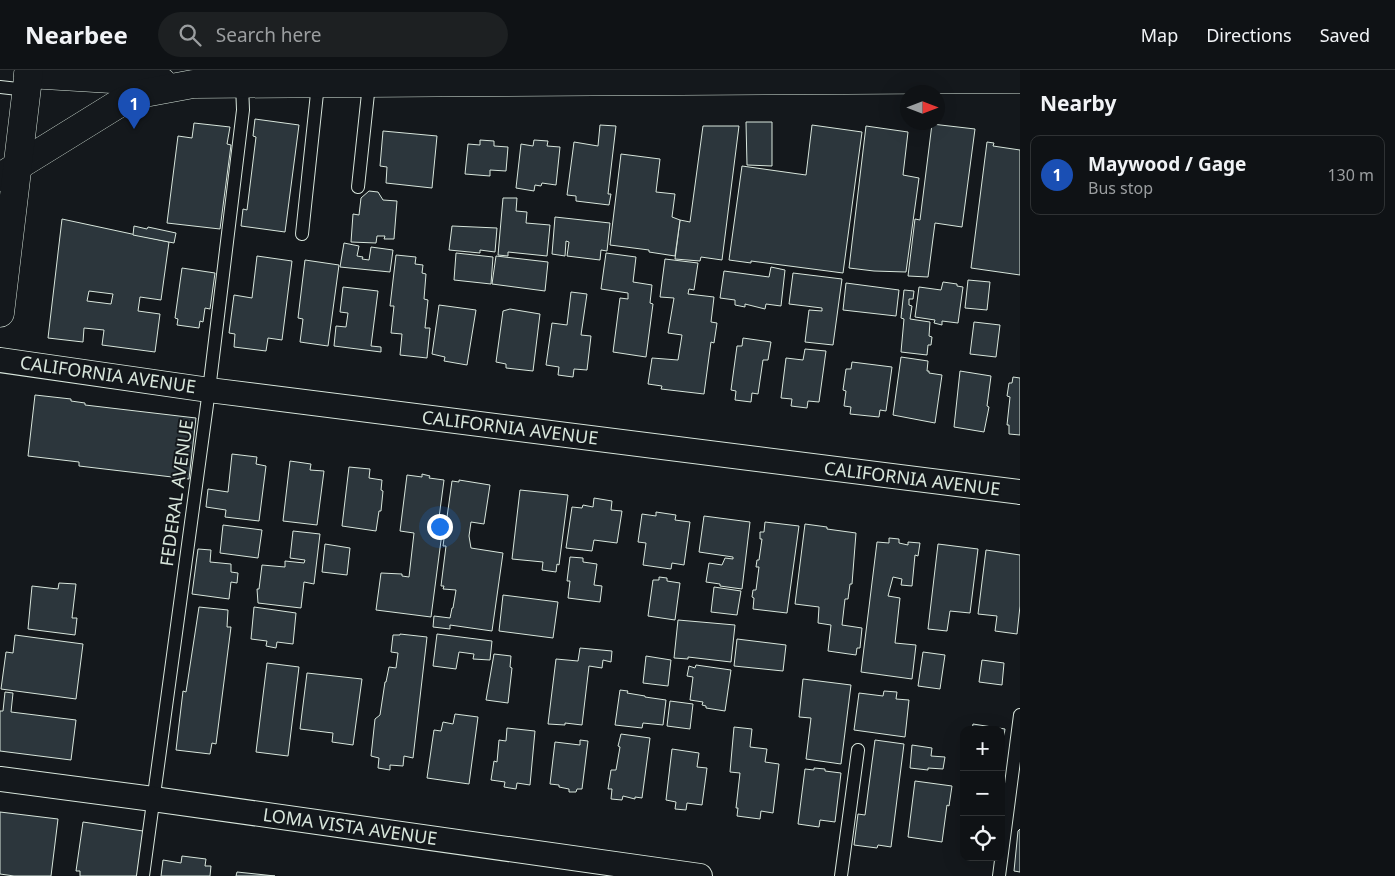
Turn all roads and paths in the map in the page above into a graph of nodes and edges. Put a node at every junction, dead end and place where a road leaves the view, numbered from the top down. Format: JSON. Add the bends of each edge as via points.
{"nodes":[{"id":1,"x":923,"y":75,"type":"edge"},
{"id":2,"x":630,"y":76,"type":"edge"},
{"id":3,"x":833,"y":76,"type":"edge"},
{"id":4,"x":28,"y":78,"type":"edge"},
{"id":5,"x":1020,"y":80,"type":"edge"},
{"id":6,"x":193,"y":84,"type":"junction"},
{"id":7,"x":242,"y":84,"type":"junction"},
{"id":8,"x":318,"y":84,"type":"junction"},
{"id":9,"x":369,"y":84,"type":"junction"},
{"id":10,"x":0,"y":86,"type":"edge"},
{"id":11,"x":9,"y":172,"type":"edge"},
{"id":12,"x":358,"y":186,"type":"dead end"},
{"id":13,"x":302,"y":234,"type":"dead end"},
{"id":14,"x":2,"y":280,"type":"edge"},
{"id":15,"x":0,"y":313,"type":"edge"},
{"id":16,"x":0,"y":360,"type":"edge"},
{"id":17,"x":209,"y":390,"type":"junction"},
{"id":18,"x":1020,"y":492,"type":"edge"},
{"id":19,"x":1020,"y":715,"type":"edge"},
{"id":20,"x":858,"y":750,"type":"dead end"},
{"id":21,"x":0,"y":780,"type":"edge"},
{"id":22,"x":153,"y":799,"type":"junction"},
{"id":23,"x":143,"y":876,"type":"edge"},
{"id":24,"x":700,"y":876,"type":"edge"},
{"id":25,"x":841,"y":876,"type":"edge"},
{"id":26,"x":999,"y":876,"type":"edge"}],
"edges":[{"from":1,"to":3,"type":"street"},
{"from":1,"to":5,"type":"street"},
{"from":2,"to":3,"type":"street"},
{"from":2,"to":9,"type":"street"},
{"from":4,"to":6,"type":"street"},
{"from":4,"to":10,"type":"lane"},
{"from":4,"to":11,"type":"street"},
{"from":6,"to":7,"type":"street"},
{"from":6,"to":11,"type":"street","via":[[139,94],[125,100]]},
{"from":7,"to":8,"type":"street"},
{"from":7,"to":17,"type":"lane","name":"FEDERAL AVENUE","via":[[243,110]]},
{"from":8,"to":9,"type":"street"},
{"from":8,"to":13,"type":"lane"},
{"from":9,"to":12,"type":"lane"},
{"from":11,"to":14,"type":"street"},
{"from":14,"to":15,"type":"street"},
{"from":16,"to":17,"type":"street","name":"CALIFORNIA AVENUE"},
{"from":17,"to":18,"type":"street","name":"CALIFORNIA AVENUE"},
{"from":17,"to":22,"type":"lane","name":"FEDERAL AVENUE"},
{"from":19,"to":26,"type":"lane"},
{"from":20,"to":25,"type":"lane"},
{"from":21,"to":22,"type":"street","name":"LOMA VISTA AVENUE"},
{"from":22,"to":23,"type":"lane","name":"FEDERAL AVENUE"},
{"from":22,"to":24,"type":"street","name":"LOMA VISTA AVENUE"}]}
